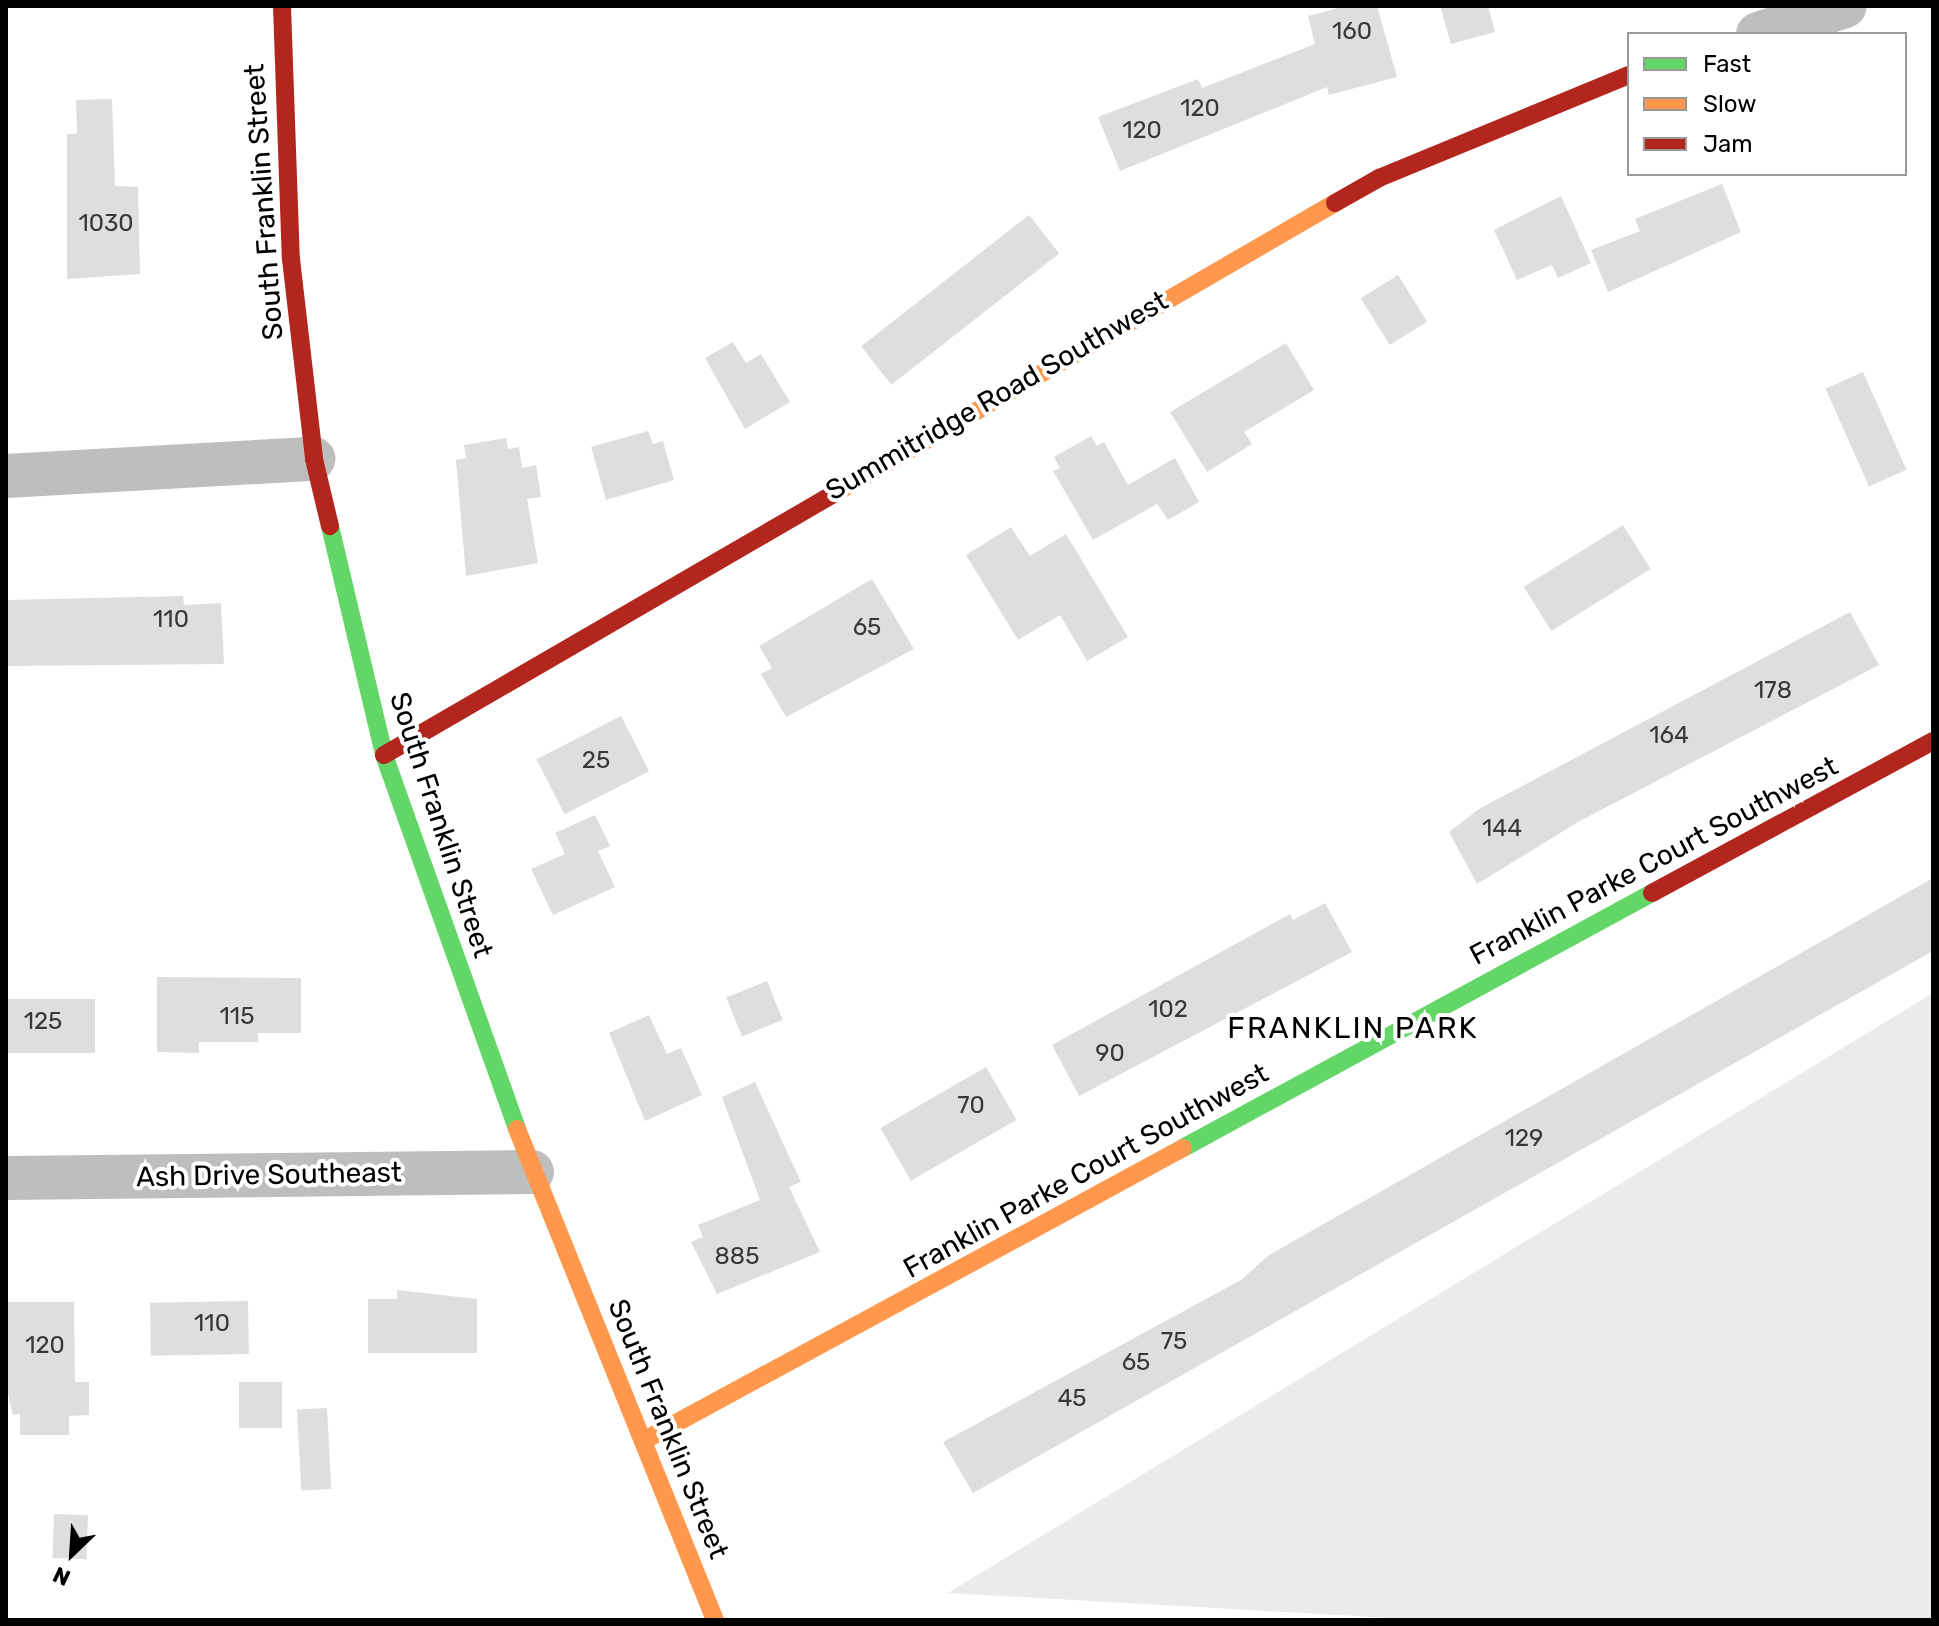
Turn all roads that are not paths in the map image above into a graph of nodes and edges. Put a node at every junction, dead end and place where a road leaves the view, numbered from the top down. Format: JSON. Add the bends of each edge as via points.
{"nodes":[{"id":1,"x":282,"y":6,"type":"edge"},
{"id":2,"x":1845,"y":6,"type":"edge"},
{"id":3,"x":1764,"y":32,"type":"edge"},
{"id":4,"x":1627,"y":76,"type":"edge"},
{"id":5,"x":314,"y":459,"type":"junction"},
{"id":6,"x":6,"y":476,"type":"edge"},
{"id":7,"x":1933,"y":741,"type":"edge"},
{"id":8,"x":384,"y":755,"type":"junction"},
{"id":9,"x":532,"y":1172,"type":"junction"},
{"id":10,"x":6,"y":1178,"type":"edge"},
{"id":11,"x":643,"y":1441,"type":"junction"},
{"id":12,"x":715,"y":1620,"type":"edge"}],
"edges":[{"from":1,"to":5,"type":"street","name":"South Franklin Street","via":[[291,259]]},
{"from":2,"to":3,"type":"street"},
{"from":4,"to":8,"type":"street","name":"Summitridge Road Southwest","via":[[1379,178]]},
{"from":5,"to":6,"type":"street"},
{"from":5,"to":8,"type":"street","name":"South Franklin Street"},
{"from":7,"to":11,"type":"street","name":"Franklin Parke Court Southwest"},
{"from":8,"to":9,"type":"street","name":"South Franklin Street"},
{"from":9,"to":10,"type":"street","name":"Ash Drive Southeast"},
{"from":9,"to":11,"type":"street","name":"South Franklin Street"},
{"from":11,"to":12,"type":"street","name":"South Franklin Street"}]}
